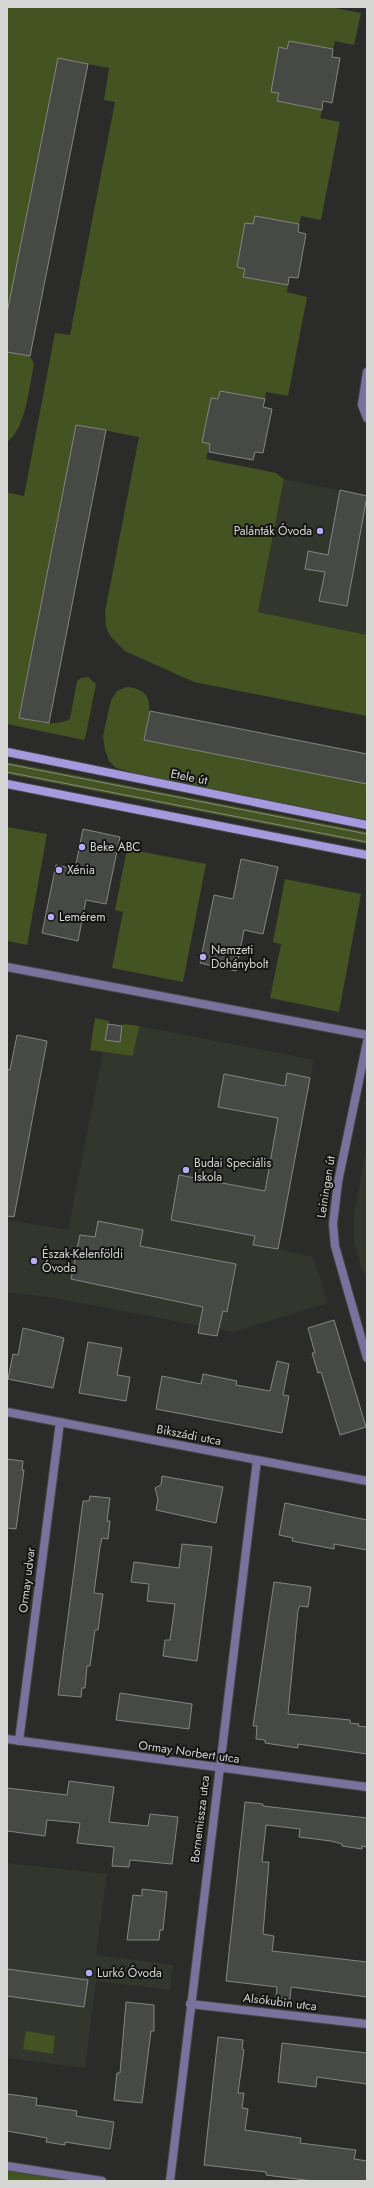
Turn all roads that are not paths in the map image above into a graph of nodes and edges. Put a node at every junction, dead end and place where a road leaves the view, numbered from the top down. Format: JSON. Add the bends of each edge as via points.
{"nodes":[{"id":1,"x":367,"y":372,"type":"edge"},
{"id":2,"x":367,"y":418,"type":"edge"},
{"id":3,"x":7,"y":752,"type":"edge"},
{"id":4,"x":7,"y":784,"type":"edge"},
{"id":5,"x":367,"y":825,"type":"edge"},
{"id":6,"x":367,"y":855,"type":"edge"},
{"id":7,"x":7,"y":967,"type":"edge"},
{"id":8,"x":367,"y":1035,"type":"edge"},
{"id":9,"x":367,"y":1042,"type":"edge"},
{"id":10,"x":367,"y":1358,"type":"edge"},
{"id":11,"x":7,"y":1412,"type":"edge"},
{"id":12,"x":60,"y":1422,"type":"junction"},
{"id":13,"x":256,"y":1460,"type":"junction"},
{"id":14,"x":367,"y":1481,"type":"edge"},
{"id":15,"x":7,"y":1739,"type":"edge"},
{"id":16,"x":18,"y":1741,"type":"junction"},
{"id":17,"x":218,"y":1768,"type":"junction"},
{"id":18,"x":367,"y":1787,"type":"edge"},
{"id":19,"x":190,"y":2004,"type":"junction"},
{"id":20,"x":367,"y":2024,"type":"edge"},
{"id":21,"x":7,"y":2166,"type":"edge"},
{"id":22,"x":102,"y":2181,"type":"edge"},
{"id":23,"x":170,"y":2181,"type":"edge"}],
"edges":[{"from":1,"to":2,"type":"street","via":[[362,405]]},
{"from":3,"to":5,"type":"main road","name":"Etele út"},
{"from":4,"to":6,"type":"main road"},
{"from":7,"to":8,"type":"street"},
{"from":9,"to":10,"type":"street","name":"Leiningen út","via":[[338,1182],[332,1224],[335,1246]]},
{"from":11,"to":12,"type":"street","name":"Bikszádi utca"},
{"from":12,"to":13,"type":"street","name":"Bikszádi utca"},
{"from":12,"to":16,"type":"street","name":"Ormay udvar"},
{"from":13,"to":14,"type":"street","name":"Bikszádi utca"},
{"from":13,"to":17,"type":"street","name":"Bornemissza utca"},
{"from":15,"to":16,"type":"street","name":"Ormay Norbert utca"},
{"from":16,"to":17,"type":"street","name":"Ormay Norbert utca"},
{"from":17,"to":18,"type":"street","name":"Ormay Norbert utca"},
{"from":17,"to":19,"type":"street","name":"Bornemissza utca"},
{"from":19,"to":20,"type":"street","name":"Alsókubin utca"},
{"from":19,"to":23,"type":"street","name":"Bornemissza utca"},
{"from":21,"to":22,"type":"street"}]}
